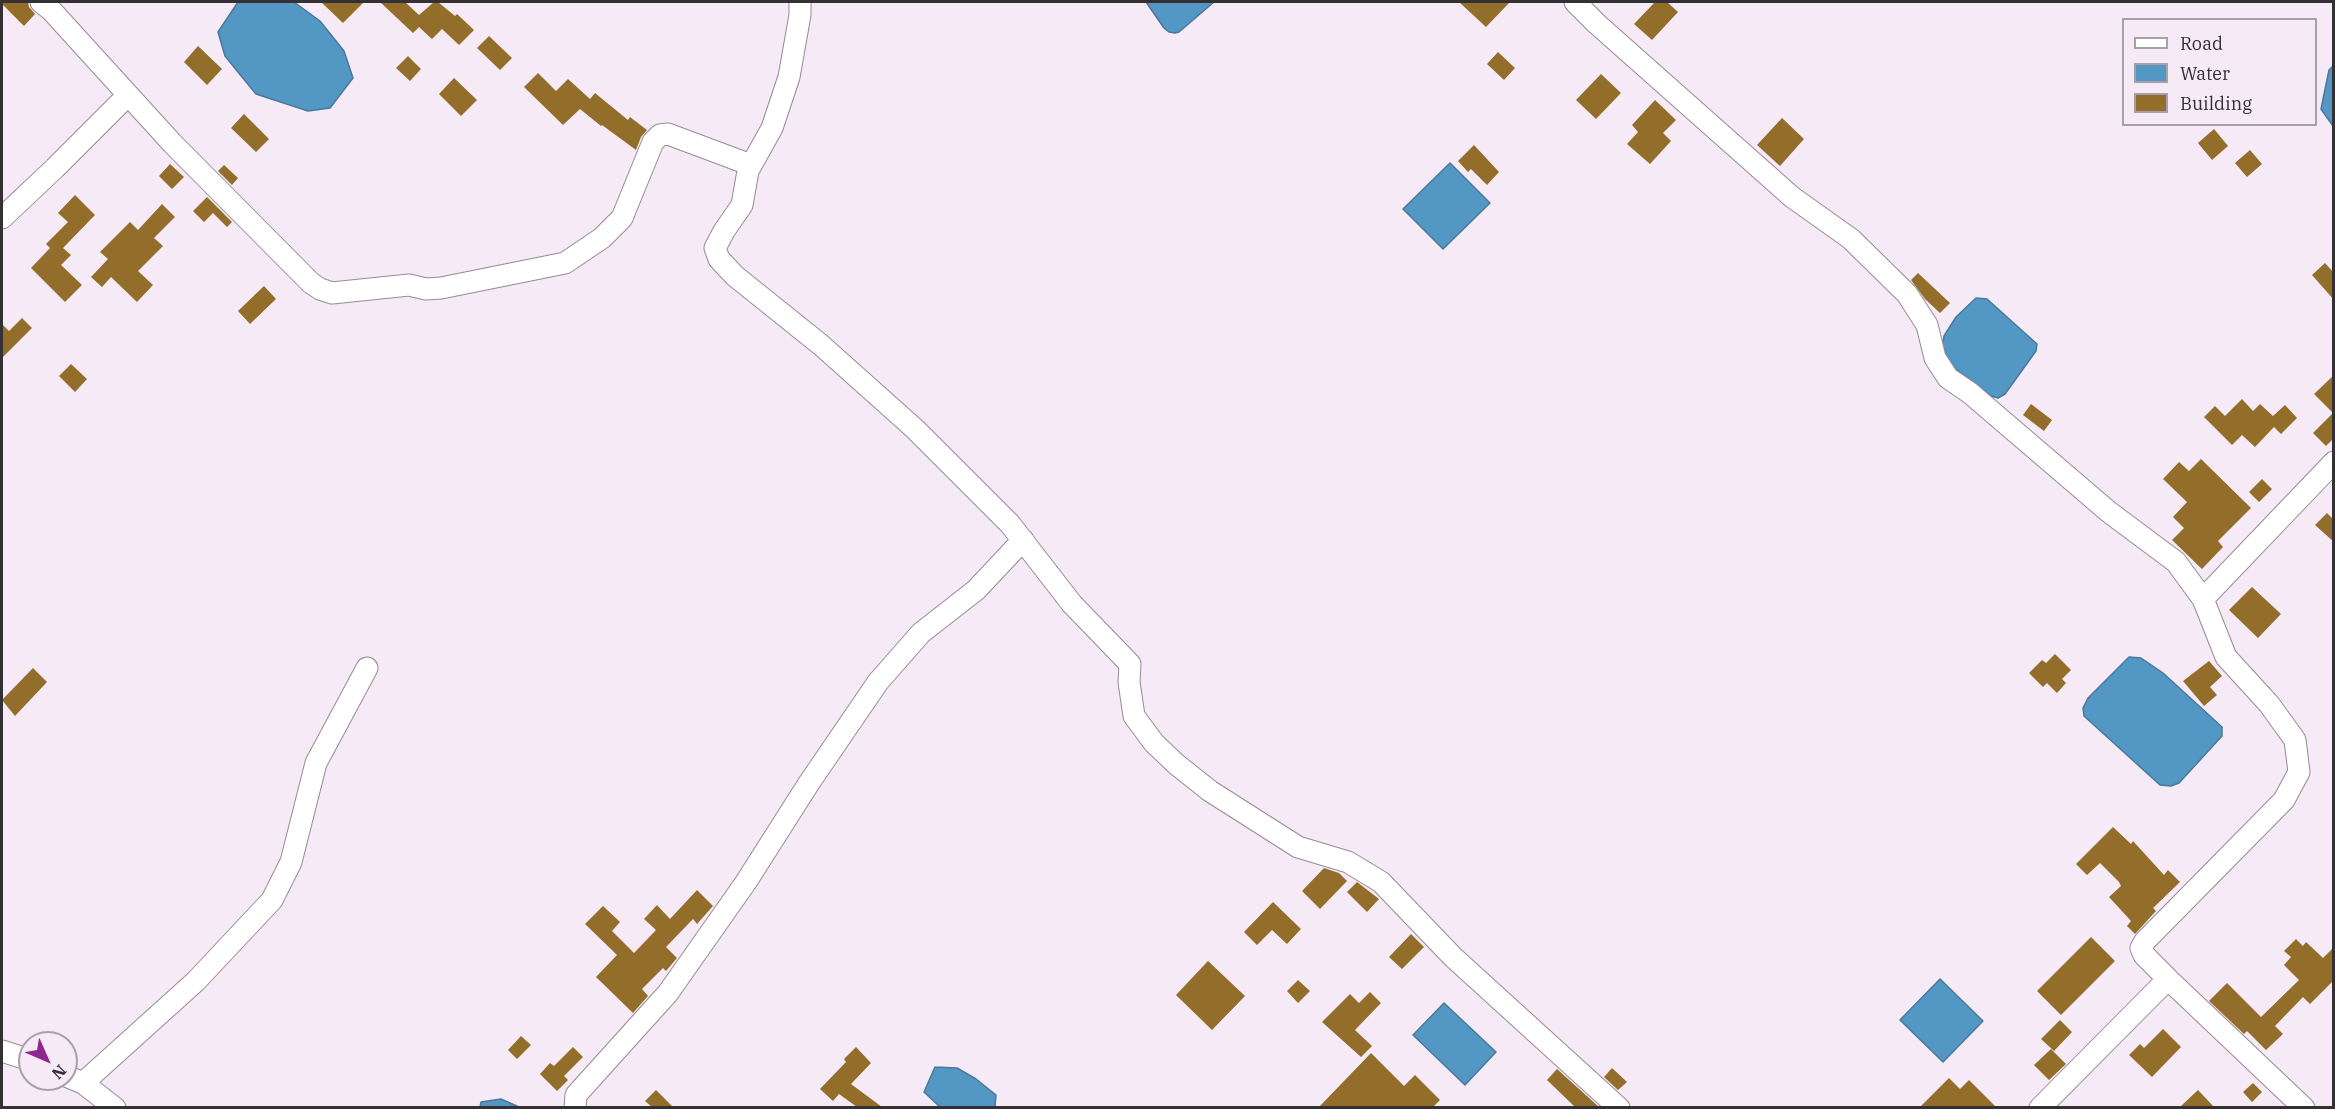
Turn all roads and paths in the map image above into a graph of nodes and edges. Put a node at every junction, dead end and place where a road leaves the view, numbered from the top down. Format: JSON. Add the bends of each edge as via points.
{"nodes":[{"id":1,"x":41,"y":2,"type":"edge"},
{"id":2,"x":800,"y":2,"type":"edge"},
{"id":3,"x":1575,"y":2,"type":"edge"},
{"id":4,"x":128,"y":94,"type":"junction"},
{"id":5,"x":751,"y":165,"type":"junction"},
{"id":6,"x":2,"y":218,"type":"edge"},
{"id":7,"x":2334,"y":462,"type":"edge"},
{"id":8,"x":1023,"y":540,"type":"junction"},
{"id":9,"x":2203,"y":599,"type":"junction"},
{"id":10,"x":368,"y":668,"type":"dead end"},
{"id":11,"x":2168,"y":979,"type":"junction"},
{"id":12,"x":2,"y":1051,"type":"edge"},
{"id":13,"x":18,"y":1056,"type":"edge"},
{"id":14,"x":78,"y":1077,"type":"edge"},
{"id":15,"x":78,"y":1081,"type":"edge"},
{"id":16,"x":115,"y":1107,"type":"edge"},
{"id":17,"x":575,"y":1107,"type":"edge"},
{"id":18,"x":1619,"y":1107,"type":"edge"},
{"id":19,"x":2040,"y":1107,"type":"edge"},
{"id":20,"x":2304,"y":1107,"type":"edge"}],
"edges":[{"from":1,"to":4,"type":"street"},
{"from":2,"to":5,"type":"street","via":[[789,77],[772,128]]},
{"from":3,"to":9,"type":"street","via":[[1792,197],[1851,240],[1907,294],[1928,325],[1935,358],[1948,378],[2109,512],[2176,562]]},
{"from":4,"to":5,"type":"street","via":[[312,283],[332,293],[409,285],[441,288],[565,263],[602,238],[621,218],[652,142],[660,135],[668,134]]},
{"from":4,"to":6,"type":"street"},
{"from":5,"to":8,"type":"street","via":[[742,205],[715,248],[718,259],[915,429]]},
{"from":7,"to":9,"type":"street"},
{"from":8,"to":17,"type":"street","via":[[976,590],[921,633],[878,682],[668,993],[576,1095]]},
{"from":8,"to":18,"type":"street","via":[[1072,604],[1130,664],[1134,716],[1176,764],[1298,847],[1348,862],[1381,882],[1453,957]]},
{"from":9,"to":11,"type":"street","via":[[2226,657],[2269,704],[2295,740],[2299,772],[2284,800],[2145,941],[2141,948],[2144,955]]},
{"from":10,"to":14,"type":"street","via":[[316,763],[291,862],[272,900],[196,981]]},
{"from":11,"to":19,"type":"street"},
{"from":11,"to":20,"type":"street"},
{"from":12,"to":13,"type":"street"},
{"from":15,"to":16,"type":"street"}]}
